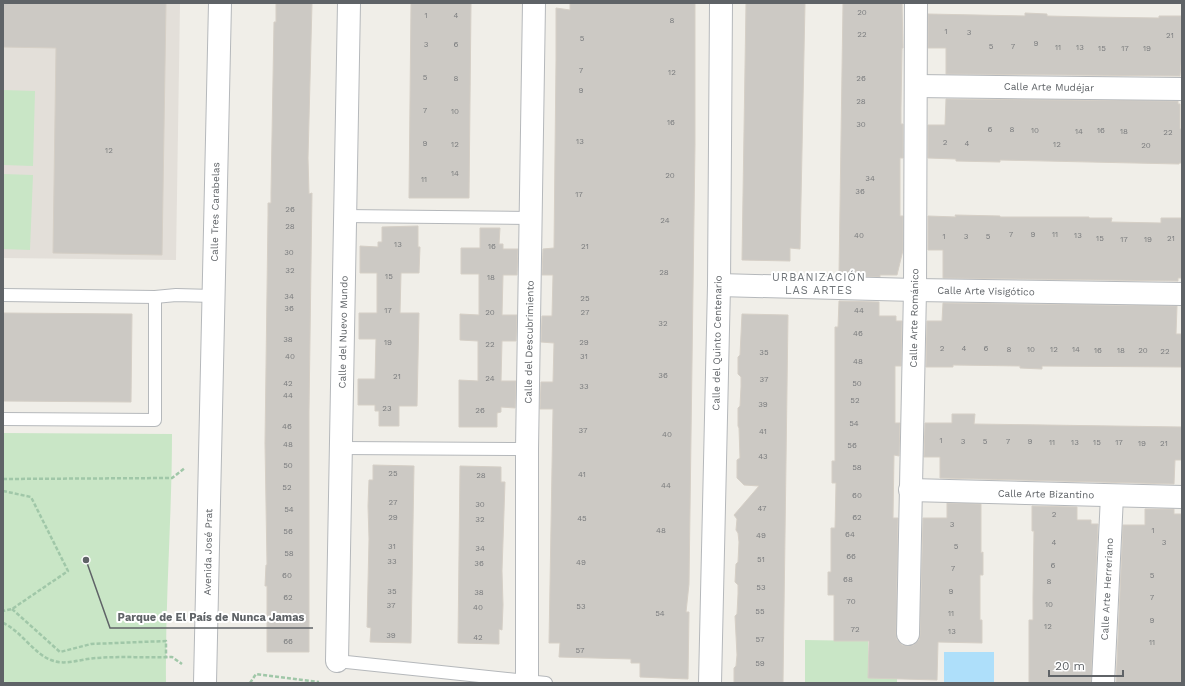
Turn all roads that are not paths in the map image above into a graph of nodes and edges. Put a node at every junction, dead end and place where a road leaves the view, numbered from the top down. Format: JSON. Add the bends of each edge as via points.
{"nodes":[{"id":1,"x":220,"y":3,"type":"edge"},
{"id":2,"x":349,"y":3,"type":"edge"},
{"id":3,"x":534,"y":3,"type":"edge"},
{"id":4,"x":721,"y":3,"type":"edge"},
{"id":5,"x":916,"y":3,"type":"edge"},
{"id":6,"x":916,"y":86,"type":"junction"},
{"id":7,"x":1182,"y":89,"type":"edge"},
{"id":8,"x":344,"y":216,"type":"junction"},
{"id":9,"x":531,"y":218,"type":"junction"},
{"id":10,"x":719,"y":285,"type":"junction"},
{"id":11,"x":915,"y":290,"type":"junction"},
{"id":12,"x":1182,"y":294,"type":"edge"},
{"id":13,"x":3,"y":295,"type":"edge"},
{"id":14,"x":213,"y":296,"type":"junction"},
{"id":15,"x":155,"y":297,"type":"junction"},
{"id":16,"x":3,"y":419,"type":"edge"},
{"id":17,"x":211,"y":421,"type":"joint"},
{"id":18,"x":341,"y":448,"type":"junction"},
{"id":19,"x":527,"y":449,"type":"junction"},
{"id":20,"x":910,"y":490,"type":"junction"},
{"id":21,"x":1112,"y":496,"type":"junction"},
{"id":22,"x":1182,"y":497,"type":"edge"},
{"id":23,"x":908,"y":634,"type":"dead end"},
{"id":24,"x":337,"y":661,"type":"joint"},
{"id":25,"x":205,"y":680,"type":"edge"},
{"id":26,"x":536,"y":682,"type":"edge"},
{"id":27,"x":710,"y":683,"type":"edge"},
{"id":28,"x":1103,"y":683,"type":"edge"}],
"edges":[{"from":1,"to":14,"type":"street","name":"Calle Tres Carabelas"},
{"from":2,"to":8,"type":"street","name":"Calle del Nuevo Mundo"},
{"from":3,"to":9,"type":"street","name":"Calle del Descubrimiento"},
{"from":4,"to":10,"type":"street","name":"Calle del Quinto Centenario"},
{"from":5,"to":6,"type":"street","name":"Calle Arte Románico"},
{"from":6,"to":7,"type":"street","name":"Calle Arte Mudéjar"},
{"from":6,"to":11,"type":"street","name":"Calle Arte Románico"},
{"from":8,"to":9,"type":"lane"},
{"from":8,"to":18,"type":"street","name":"Calle del Nuevo Mundo"},
{"from":9,"to":19,"type":"street","name":"Calle del Descubrimiento"},
{"from":10,"to":11,"type":"street","name":"Calle Arte Visigótico"},
{"from":10,"to":27,"type":"street","name":"Calle del Quinto Centenario"},
{"from":11,"to":12,"type":"street","name":"Calle Arte Visigótico"},
{"from":11,"to":20,"type":"street","name":"Calle Arte Románico"},
{"from":13,"to":15,"type":"lane"},
{"from":14,"to":15,"type":"lane"},
{"from":14,"to":17,"type":"street","name":"Calle Tres Carabelas"},
{"from":15,"to":16,"type":"lane","via":[[155,420]]},
{"from":17,"to":25,"type":"street","name":"Avenida José Prat"},
{"from":18,"to":19,"type":"lane"},
{"from":18,"to":24,"type":"street","name":"Calle del Nuevo Mundo"},
{"from":19,"to":26,"type":"street","name":"Calle del Descubrimiento"},
{"from":20,"to":21,"type":"street","name":"Calle Arte Bizantino"},
{"from":20,"to":23,"type":"street","name":"Calle Arte Románico"},
{"from":21,"to":22,"type":"street","name":"Calle Arte Bizantino"},
{"from":21,"to":28,"type":"street","name":"Calle Arte Herreriano"},
{"from":24,"to":26,"type":"lane"}]}
